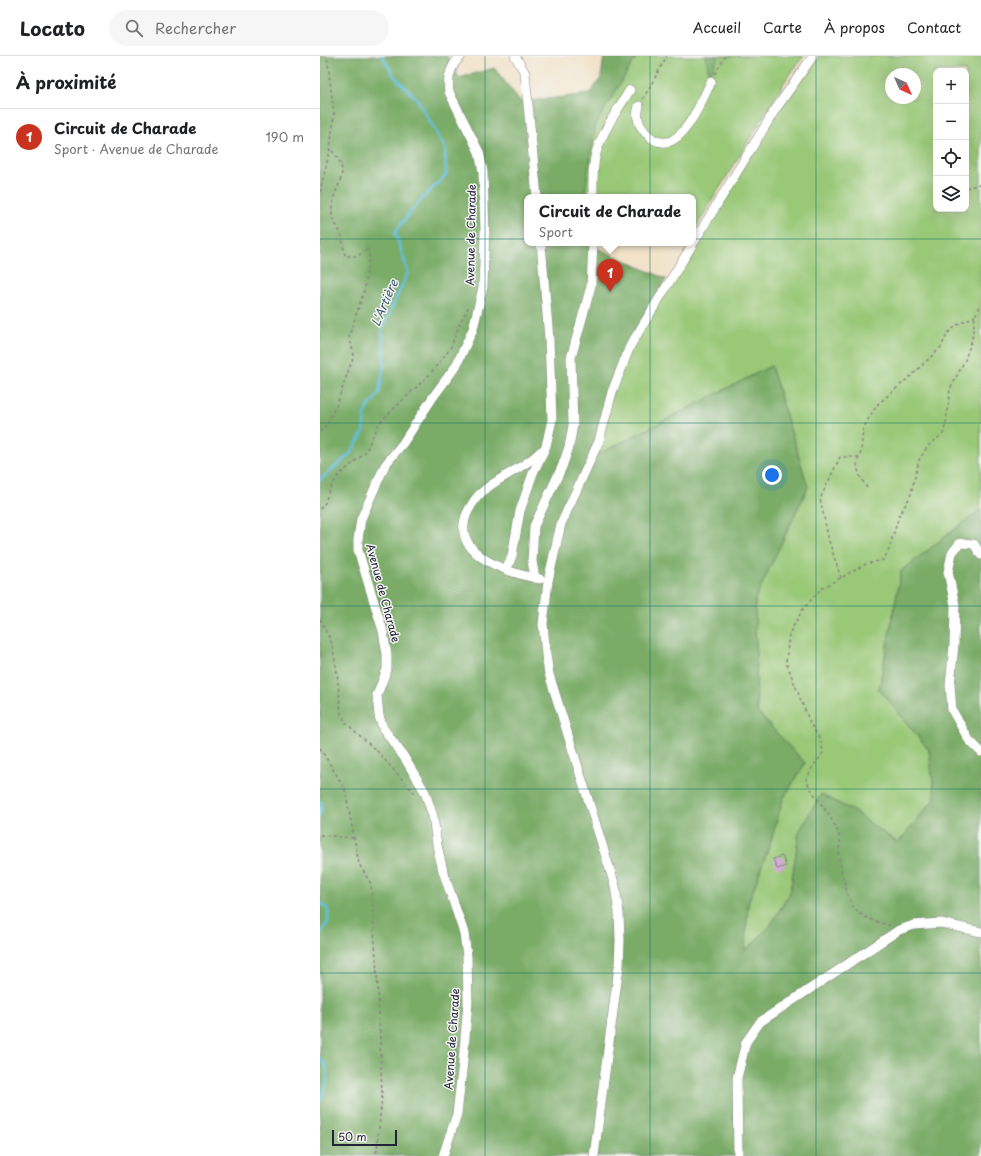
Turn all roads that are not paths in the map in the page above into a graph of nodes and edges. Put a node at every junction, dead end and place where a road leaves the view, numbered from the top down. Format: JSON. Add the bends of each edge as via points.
{"nodes":[{"id":1,"x":461,"y":56,"type":"edge"},
{"id":2,"x":515,"y":56,"type":"edge"},
{"id":3,"x":813,"y":56,"type":"edge"},
{"id":4,"x":711,"y":82,"type":"road end"},
{"id":5,"x":630,"y":90,"type":"dead end"},
{"id":6,"x":639,"y":106,"type":"road end"},
{"id":7,"x":537,"y":194,"type":"edge"},
{"id":8,"x":593,"y":194,"type":"edge"},
{"id":9,"x":696,"y":239,"type":"edge"},
{"id":10,"x":541,"y":246,"type":"edge"},
{"id":11,"x":593,"y":246,"type":"edge"},
{"id":12,"x":691,"y":246,"type":"edge"},
{"id":13,"x":546,"y":446,"type":"junction"},
{"id":14,"x":981,"y":556,"type":"edge"},
{"id":15,"x":507,"y":568,"type":"junction"},
{"id":16,"x":535,"y":578,"type":"junction"},
{"id":17,"x":548,"y":581,"type":"junction"},
{"id":18,"x":981,"y":752,"type":"edge"},
{"id":19,"x":981,"y":932,"type":"edge"},
{"id":20,"x":442,"y":1156,"type":"edge"},
{"id":21,"x":594,"y":1156,"type":"edge"},
{"id":22,"x":738,"y":1156,"type":"edge"}],
"edges":[{"from":1,"to":20,"type":"street","name":"Avenue de Charade","via":[[451,68],[448,84],[449,92],[478,152],[483,172],[483,287],[473,329],[456,366],[385,466],[369,498],[358,531],[358,550],[383,631],[387,655],[387,669],[377,695],[379,716],[383,728],[416,775],[429,802],[443,871],[460,917],[467,957],[468,1002],[459,1096],[451,1135]]},
{"from":2,"to":7,"type":"street","via":[[525,73]]},
{"from":3,"to":9,"type":"street","via":[[775,110]]},
{"from":4,"to":6,"type":"street","via":[[686,127],[675,140],[661,142],[649,136],[638,118]]},
{"from":5,"to":8,"type":"street","via":[[596,151]]},
{"from":10,"to":13,"type":"street","via":[[552,405],[552,420]]},
{"from":11,"to":16,"type":"street","via":[[591,286],[571,358],[573,425],[569,447],[534,526],[532,561]]},
{"from":12,"to":17,"type":"street","via":[[630,346],[614,386],[598,441],[561,524]]},
{"from":13,"to":15,"type":"street","via":[[533,473],[520,511],[512,556]]},
{"from":13,"to":15,"type":"street","via":[[530,461],[479,494],[465,518],[465,534],[469,547],[483,558]]},
{"from":14,"to":18,"type":"street","via":[[974,544],[960,543],[952,553],[948,572],[955,605],[950,685],[952,710],[969,740]]},
{"from":15,"to":16,"type":"street"},
{"from":16,"to":17,"type":"street"},
{"from":17,"to":21,"type":"street","via":[[543,624],[549,674],[610,865],[619,914],[619,966]]},
{"from":19,"to":22,"type":"street","via":[[941,922],[914,925],[899,930],[760,1022],[746,1042],[737,1078]]}]}
